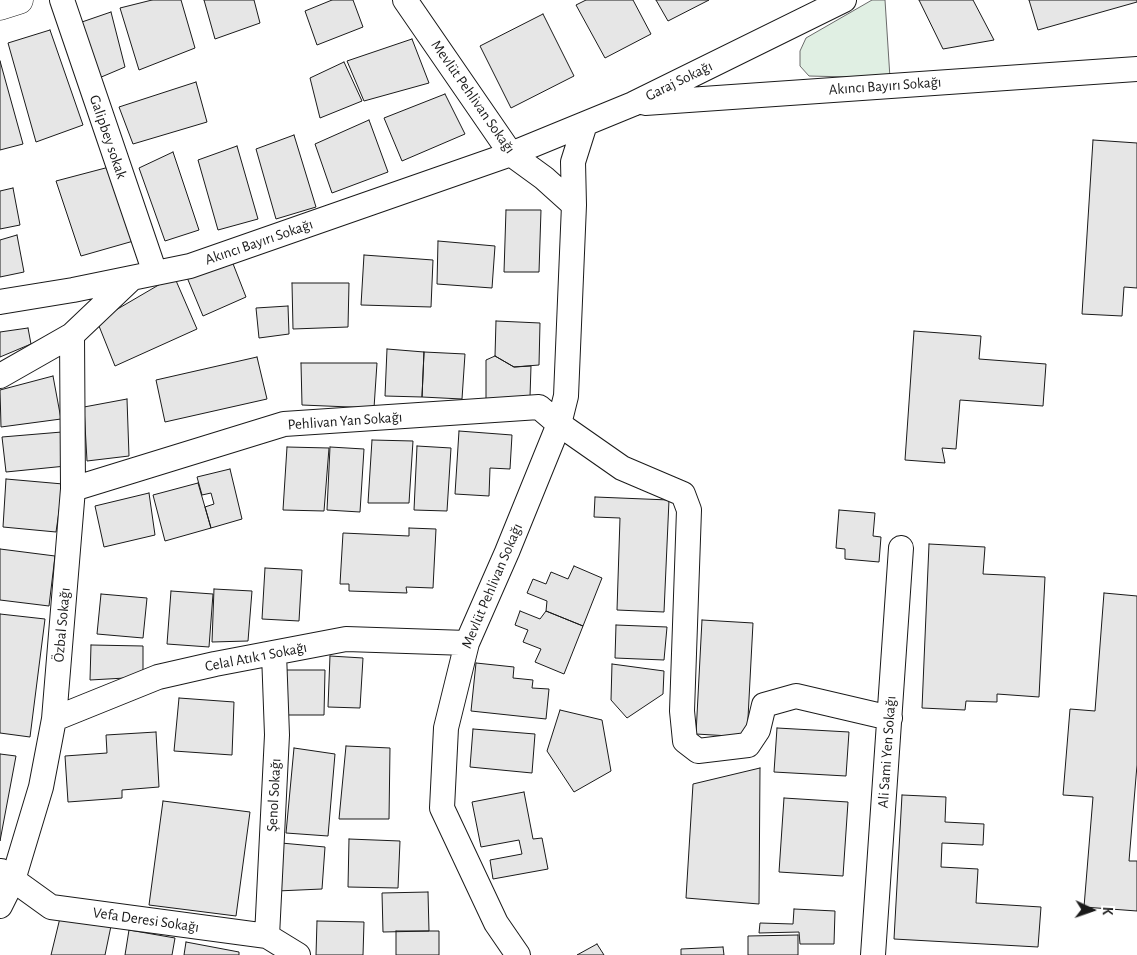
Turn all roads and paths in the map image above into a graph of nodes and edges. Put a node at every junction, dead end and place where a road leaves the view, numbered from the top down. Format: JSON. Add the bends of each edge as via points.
{"nodes":[{"id":1,"x":19,"y":0,"type":"edge"},
{"id":2,"x":62,"y":0,"type":"edge"},
{"id":3,"x":405,"y":0,"type":"edge"},
{"id":4,"x":844,"y":0,"type":"edge"},
{"id":5,"x":0,"y":6,"type":"edge"},
{"id":6,"x":1137,"y":69,"type":"edge"},
{"id":7,"x":633,"y":104,"type":"junction"},
{"id":8,"x":585,"y":124,"type":"junction"},
{"id":9,"x":511,"y":154,"type":"junction"},
{"id":10,"x":574,"y":205,"type":"junction"},
{"id":11,"x":154,"y":273,"type":"junction"},
{"id":12,"x":132,"y":278,"type":"junction"},
{"id":13,"x":0,"y":302,"type":"edge"},
{"id":14,"x":72,"y":335,"type":"junction"},
{"id":15,"x":0,"y":376,"type":"edge"},
{"id":16,"x":560,"y":424,"type":"junction"},
{"id":17,"x":73,"y":489,"type":"junction"},
{"id":18,"x":901,"y":548,"type":"dead end"},
{"id":19,"x":467,"y":642,"type":"junction"},
{"id":20,"x":274,"y":653,"type":"junction"},
{"id":21,"x":890,"y":718,"type":"junction"},
{"id":22,"x":54,"y":719,"type":"junction"},
{"id":23,"x":6,"y":875,"type":"edge"},
{"id":24,"x":0,"y":906,"type":"edge"},
{"id":25,"x":267,"y":936,"type":"junction"},
{"id":26,"x":298,"y":955,"type":"edge"},
{"id":27,"x":518,"y":955,"type":"edge"},
{"id":28,"x":873,"y":955,"type":"edge"}],
"edges":[{"from":1,"to":5,"type":"main road"},
{"from":2,"to":11,"type":"street","name":"Galipbey sokak"},
{"from":3,"to":9,"type":"street","name":"Mevlüt Pehlivan Sokağı"},
{"from":4,"to":7,"type":"street","name":"Garaj Sokağı"},
{"from":6,"to":7,"type":"street","name":"Akıncı Bayırı Sokağı"},
{"from":7,"to":8,"type":"street","name":"Garaj Sokağı"},
{"from":8,"to":9,"type":"street","name":"Garaj Sokağı"},
{"from":8,"to":10,"type":"street","name":"Mevlüt Pehlivan Sokağı","via":[[573,162]]},
{"from":9,"to":10,"type":"street","name":"Mevlüt Pehlivan Sokağı"},
{"from":9,"to":11,"type":"street","name":"Akıncı Bayırı Sokağı","via":[[190,266]]},
{"from":10,"to":16,"type":"street","name":"Mevlüt Pehlivan Sokağı","via":[[566,396]]},
{"from":11,"to":12,"type":"street","name":"Akıncı Bayırı Sokağı"},
{"from":12,"to":13,"type":"street","name":"Akıncı Bayırı Sokağı"},
{"from":12,"to":14,"type":"street"},
{"from":14,"to":15,"type":"street"},
{"from":14,"to":17,"type":"street","name":"Özbal Sokağı"},
{"from":16,"to":17,"type":"street","name":"Pehlivan Yan Sokağı","via":[[540,407],[284,424]]},
{"from":16,"to":19,"type":"street","name":"Mevlüt Pehlivan Sokağı"},
{"from":16,"to":21,"type":"street","name":"Pehlivan Yan Sokağı","via":[[622,468],[683,494],[689,510],[682,711],[685,741],[698,751],[748,744],[758,730],[764,706],[796,696]]},
{"from":17,"to":22,"type":"street","name":"Özbal Sokağı"},
{"from":18,"to":21,"type":"street","name":"Ali Sami Yen Sokağı"},
{"from":19,"to":20,"type":"street","name":"Celal Atık 1 Sokağı","via":[[346,639]]},
{"from":19,"to":27,"type":"street","name":"Mevlüt Pehlivan Sokağı","via":[[446,728],[442,808],[496,923]]},
{"from":20,"to":22,"type":"street","name":"Celal Atık 1 Sokağı","via":[[158,678]]},
{"from":20,"to":25,"type":"street","name":"Şenol Sokağı","via":[[277,735]]},
{"from":21,"to":28,"type":"street","name":"Ali Sami Yen Sokağı"},
{"from":22,"to":23,"type":"street","name":"Özbal Sokağı","via":[[41,787]]},
{"from":23,"to":24,"type":"street","name":"Özbal Sokağı"},
{"from":23,"to":25,"type":"street","name":"Vefa Deresi Sokağı","via":[[51,907]]},
{"from":25,"to":26,"type":"street","name":"Vefa Deresi Sokağı"}]}
